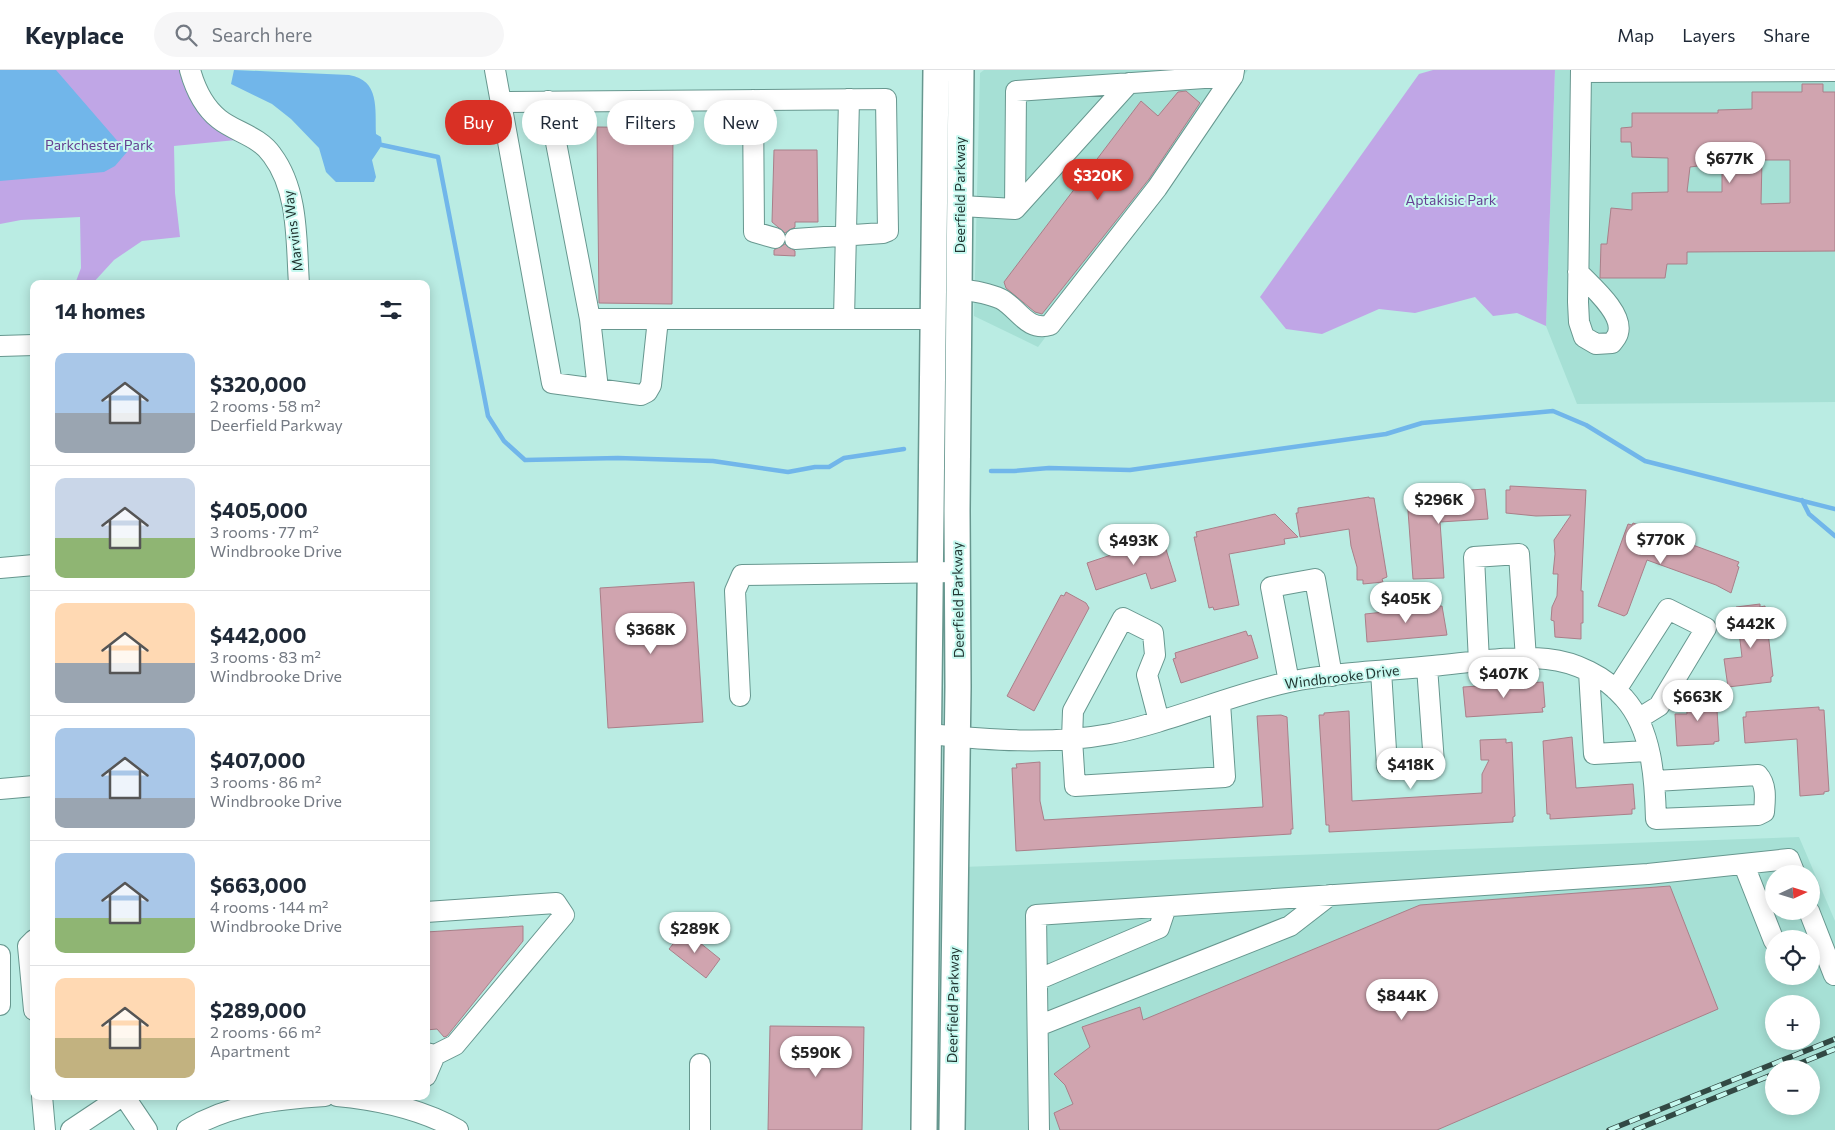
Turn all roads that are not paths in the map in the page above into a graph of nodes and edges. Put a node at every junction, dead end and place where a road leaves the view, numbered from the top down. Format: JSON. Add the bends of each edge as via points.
{"nodes":[{"id":1,"x":190,"y":70,"type":"edge"},
{"id":2,"x":495,"y":70,"type":"edge"},
{"id":3,"x":922,"y":70,"type":"edge"},
{"id":4,"x":936,"y":70,"type":"edge"},
{"id":5,"x":961,"y":70,"type":"edge"},
{"id":6,"x":1581,"y":71,"type":"edge"},
{"id":7,"x":1835,"y":71,"type":"edge"},
{"id":8,"x":1233,"y":73,"type":"edge"},
{"id":9,"x":1129,"y":83,"type":"junction"},
{"id":10,"x":849,"y":99,"type":"junction"},
{"id":11,"x":501,"y":100,"type":"edge"},
{"id":12,"x":704,"y":100,"type":"edge"},
{"id":13,"x":753,"y":100,"type":"edge"},
{"id":14,"x":597,"y":101,"type":"edge"},
{"id":15,"x":935,"y":104,"type":"junction"},
{"id":16,"x":509,"y":145,"type":"edge"},
{"id":17,"x":556,"y":145,"type":"edge"},
{"id":18,"x":753,"y":145,"type":"edge"},
{"id":19,"x":961,"y":206,"type":"junction"},
{"id":20,"x":1015,"y":209,"type":"junction"},
{"id":21,"x":846,"y":235,"type":"junction"},
{"id":22,"x":774,"y":238,"type":"dead end"},
{"id":23,"x":795,"y":238,"type":"dead end"},
{"id":24,"x":1578,"y":272,"type":"dead end"},
{"id":25,"x":299,"y":280,"type":"edge"},
{"id":26,"x":960,"y":289,"type":"junction"},
{"id":27,"x":844,"y":318,"type":"junction"},
{"id":28,"x":590,"y":319,"type":"junction"},
{"id":29,"x":658,"y":319,"type":"junction"},
{"id":30,"x":932,"y":319,"type":"junction"},
{"id":31,"x":30,"y":344,"type":"edge"},
{"id":32,"x":0,"y":346,"type":"edge"},
{"id":33,"x":598,"y":389,"type":"junction"},
{"id":34,"x":30,"y":565,"type":"edge"},
{"id":35,"x":0,"y":568,"type":"edge"},
{"id":36,"x":930,"y":572,"type":"junction"},
{"id":37,"x":957,"y":572,"type":"junction"},
{"id":38,"x":1526,"y":659,"type":"junction"},
{"id":39,"x":1480,"y":662,"type":"junction"},
{"id":40,"x":1427,"y":667,"type":"junction"},
{"id":41,"x":1381,"y":671,"type":"junction"},
{"id":42,"x":1590,"y":672,"type":"junction"},
{"id":43,"x":1332,"y":676,"type":"junction"},
{"id":44,"x":1289,"y":682,"type":"junction"},
{"id":45,"x":1616,"y":690,"type":"junction"},
{"id":46,"x":740,"y":696,"type":"dead end"},
{"id":47,"x":1220,"y":702,"type":"junction"},
{"id":48,"x":1638,"y":719,"type":"junction"},
{"id":49,"x":1159,"y":721,"type":"junction"},
{"id":50,"x":928,"y":734,"type":"junction"},
{"id":51,"x":957,"y":737,"type":"junction"},
{"id":52,"x":1072,"y":739,"type":"junction"},
{"id":53,"x":1647,"y":751,"type":"junction"},
{"id":54,"x":1655,"y":781,"type":"junction"},
{"id":55,"x":30,"y":786,"type":"edge"},
{"id":56,"x":0,"y":790,"type":"edge"},
{"id":57,"x":1744,"y":865,"type":"junction"},
{"id":58,"x":1791,"y":865,"type":"edge"},
{"id":59,"x":1330,"y":896,"type":"junction"},
{"id":60,"x":1166,"y":906,"type":"junction"},
{"id":61,"x":430,"y":912,"type":"edge"},
{"id":62,"x":1813,"y":920,"type":"edge"},
{"id":63,"x":1770,"y":930,"type":"edge"},
{"id":64,"x":30,"y":944,"type":"edge"},
{"id":65,"x":0,"y":955,"type":"edge"},
{"id":66,"x":30,"y":967,"type":"edge"},
{"id":67,"x":1834,"y":975,"type":"edge"},
{"id":68,"x":1037,"y":980,"type":"junction"},
{"id":69,"x":0,"y":1005,"type":"edge"},
{"id":70,"x":1038,"y":1026,"type":"junction"},
{"id":71,"x":431,"y":1054,"type":"edge"},
{"id":72,"x":700,"y":1064,"type":"dead end"},
{"id":73,"x":42,"y":1100,"type":"edge"},
{"id":74,"x":117,"y":1100,"type":"edge"},
{"id":75,"x":126,"y":1100,"type":"edge"},
{"id":76,"x":265,"y":1100,"type":"edge"},
{"id":77,"x":375,"y":1100,"type":"edge"},
{"id":78,"x":414,"y":1104,"type":"edge"},
{"id":79,"x":225,"y":1122,"type":"edge"},
{"id":80,"x":453,"y":1129,"type":"edge"},
{"id":81,"x":45,"y":1130,"type":"edge"},
{"id":82,"x":70,"y":1130,"type":"edge"},
{"id":83,"x":148,"y":1130,"type":"edge"},
{"id":84,"x":188,"y":1130,"type":"edge"},
{"id":85,"x":700,"y":1130,"type":"edge"},
{"id":86,"x":924,"y":1130,"type":"edge"},
{"id":87,"x":952,"y":1130,"type":"edge"},
{"id":88,"x":1039,"y":1130,"type":"edge"}],
"edges":[{"from":1,"to":25,"type":"street","name":"Marvins Way","via":[[200,96],[219,119],[257,141],[271,153],[282,170],[292,204]]},
{"from":2,"to":11,"type":"street"},
{"from":3,"to":15,"type":"main road"},
{"from":4,"to":15,"type":"main road","name":"Deerfield Parkway"},
{"from":5,"to":19,"type":"main road","name":"Deerfield Parkway"},
{"from":6,"to":7,"type":"street"},
{"from":6,"to":24,"type":"street"},
{"from":8,"to":9,"type":"street"},
{"from":8,"to":26,"type":"street","via":[[1157,188],[1050,325],[1042,328],[1030,324],[1003,300]]},
{"from":9,"to":20,"type":"street"},
{"from":9,"to":20,"type":"street","via":[[1016,91]]},
{"from":10,"to":13,"type":"street"},
{"from":10,"to":21,"type":"street"},
{"from":10,"to":21,"type":"street","via":[[886,98],[889,227],[883,233]]},
{"from":12,"to":14,"type":"street"},
{"from":15,"to":30,"type":"main road","name":"Deerfield Parkway"},
{"from":16,"to":33,"type":"street","via":[[552,383]]},
{"from":17,"to":28,"type":"street"},
{"from":18,"to":22,"type":"street","via":[[754,232]]},
{"from":19,"to":20,"type":"street"},
{"from":19,"to":26,"type":"main road","name":"Deerfield Parkway"},
{"from":21,"to":23,"type":"street"},
{"from":21,"to":27,"type":"street"},
{"from":26,"to":37,"type":"main road","name":"Deerfield Parkway"},
{"from":27,"to":29,"type":"street"},
{"from":27,"to":30,"type":"street"},
{"from":28,"to":29,"type":"street"},
{"from":28,"to":33,"type":"street"},
{"from":29,"to":33,"type":"street","via":[[648,392],[640,395]]},
{"from":30,"to":36,"type":"main road","name":"Deerfield Parkway"},
{"from":31,"to":32,"type":"street"},
{"from":34,"to":35,"type":"street"},
{"from":36,"to":37,"type":"street"},
{"from":36,"to":46,"type":"street","via":[[742,574],[735,591]]},
{"from":36,"to":50,"type":"main road","name":"Deerfield Parkway"},
{"from":37,"to":51,"type":"main road","name":"Deerfield Parkway"},
{"from":38,"to":39,"type":"street","name":"Windbrooke Drive"},
{"from":38,"to":39,"type":"street","via":[[1519,554],[1474,556]]},
{"from":38,"to":42,"type":"street","name":"Windbrooke Drive","via":[[1546,658]]},
{"from":39,"to":40,"type":"street","name":"Windbrooke Drive"},
{"from":40,"to":41,"type":"street","name":"Windbrooke Drive"},
{"from":40,"to":41,"type":"street","via":[[1434,763],[1387,766]]},
{"from":41,"to":43,"type":"street","name":"Windbrooke Drive"},
{"from":42,"to":45,"type":"street","name":"Windbrooke Drive"},
{"from":42,"to":53,"type":"street","via":[[1594,754]]},
{"from":43,"to":44,"type":"street","name":"Windbrooke Drive"},
{"from":43,"to":44,"type":"street","via":[[1315,578],[1271,587]]},
{"from":44,"to":47,"type":"street","name":"Windbrooke Drive"},
{"from":45,"to":48,"type":"street","name":"Windbrooke Drive"},
{"from":45,"to":48,"type":"street","via":[[1668,609],[1706,628],[1659,706]]},
{"from":47,"to":49,"type":"street","name":"Windbrooke Drive"},
{"from":47,"to":52,"type":"street","via":[[1225,777],[1074,786]]},
{"from":48,"to":53,"type":"street","name":"Windbrooke Drive"},
{"from":49,"to":52,"type":"street","name":"Windbrooke Drive","via":[[1110,734]]},
{"from":49,"to":52,"type":"street","via":[[1147,675],[1155,655],[1153,633],[1123,618],[1073,711]]},
{"from":50,"to":51,"type":"street","name":"Windbrooke Drive"},
{"from":50,"to":86,"type":"main road","name":"Deerfield Parkway"},
{"from":51,"to":52,"type":"street","name":"Windbrooke Drive"},
{"from":51,"to":87,"type":"main road","name":"Deerfield Parkway"},
{"from":53,"to":54,"type":"street","name":"Windbrooke Drive"},
{"from":54,"to":54,"type":"street","name":"Windbrooke Drive","via":[[1656,819],[1758,815],[1764,812],[1763,781],[1758,776]]},
{"from":55,"to":56,"type":"street"},
{"from":57,"to":58,"type":"street","via":[[1789,859]]},
{"from":57,"to":59,"type":"street"},
{"from":57,"to":63,"type":"street"},
{"from":59,"to":60,"type":"street"},
{"from":59,"to":70,"type":"street","via":[[1290,926]]},
{"from":60,"to":68,"type":"street","via":[[1159,928]]},
{"from":60,"to":68,"type":"street","via":[[1036,915]]},
{"from":61,"to":71,"type":"street","via":[[556,903],[564,915],[454,1045]]},
{"from":62,"to":67,"type":"street"},
{"from":64,"to":66,"type":"street"},
{"from":65,"to":69,"type":"street"},
{"from":68,"to":70,"type":"street"},
{"from":70,"to":88,"type":"street"},
{"from":72,"to":85,"type":"street"},
{"from":73,"to":81,"type":"street"},
{"from":74,"to":82,"type":"street"},
{"from":75,"to":83,"type":"street"},
{"from":76,"to":79,"type":"street","via":[[244,1105]]},
{"from":77,"to":78,"type":"street"},
{"from":78,"to":80,"type":"street"},
{"from":79,"to":84,"type":"street"}]}
